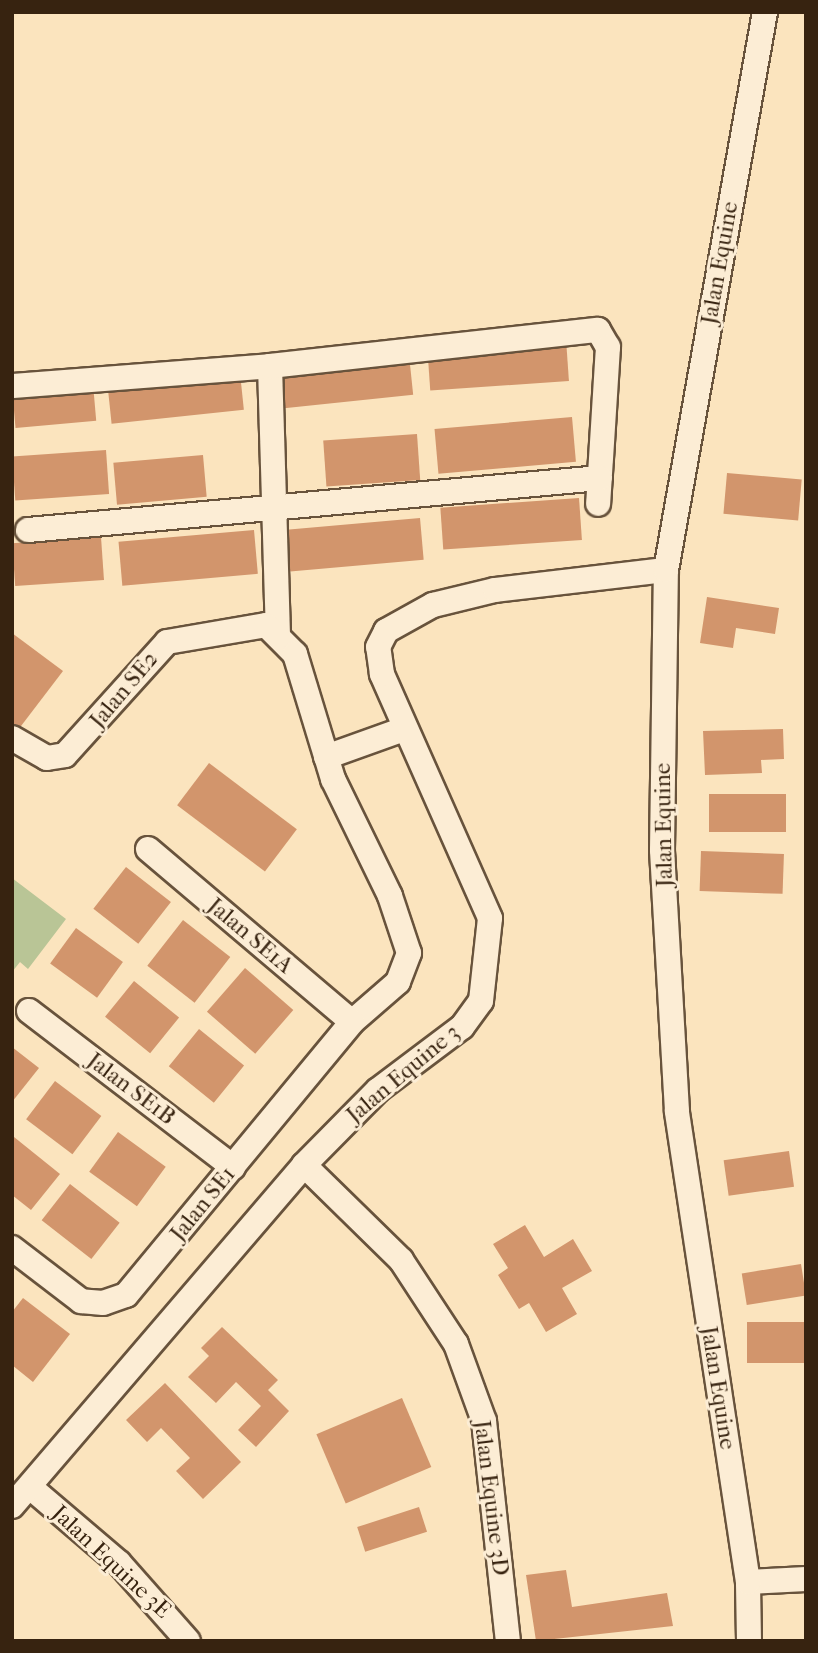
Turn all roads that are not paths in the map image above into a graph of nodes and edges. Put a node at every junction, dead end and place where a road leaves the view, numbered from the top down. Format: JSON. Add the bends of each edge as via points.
{"nodes":[{"id":1,"x":765,"y":12,"type":"edge"},
{"id":2,"x":270,"y":366,"type":"junction"},
{"id":3,"x":12,"y":386,"type":"edge"},
{"id":4,"x":600,"y":478,"type":"junction"},
{"id":5,"x":598,"y":504,"type":"dead end"},
{"id":6,"x":274,"y":508,"type":"junction"},
{"id":7,"x":28,"y":530,"type":"dead end"},
{"id":8,"x":666,"y":570,"type":"junction"},
{"id":9,"x":278,"y":632,"type":"junction"},
{"id":10,"x":404,"y":729,"type":"junction"},
{"id":11,"x":12,"y":737,"type":"edge"},
{"id":12,"x":326,"y":757,"type":"junction"},
{"id":13,"x":148,"y":849,"type":"dead end"},
{"id":14,"x":29,"y":1011,"type":"dead end"},
{"id":15,"x":358,"y":1016,"type":"junction"},
{"id":16,"x":304,"y":1165,"type":"junction"},
{"id":17,"x":233,"y":1167,"type":"junction"},
{"id":18,"x":12,"y":1248,"type":"edge"},
{"id":19,"x":30,"y":1488,"type":"junction"},
{"id":20,"x":12,"y":1506,"type":"edge"},
{"id":21,"x":806,"y":1578,"type":"edge"},
{"id":22,"x":748,"y":1582,"type":"junction"},
{"id":23,"x":188,"y":1641,"type":"edge"},
{"id":24,"x":508,"y":1641,"type":"edge"},
{"id":25,"x":749,"y":1641,"type":"edge"}],
"edges":[{"from":1,"to":8,"type":"street","name":"Jalan Equine"},
{"from":2,"to":3,"type":"street"},
{"from":2,"to":4,"type":"street","via":[[598,330],[608,347]]},
{"from":2,"to":6,"type":"street"},
{"from":4,"to":5,"type":"street"},
{"from":4,"to":6,"type":"street"},
{"from":6,"to":7,"type":"street"},
{"from":6,"to":9,"type":"street"},
{"from":8,"to":10,"type":"street","name":"Jalan Equine 3","via":[[495,590],[399,618],[378,647]]},
{"from":8,"to":22,"type":"street","name":"Jalan Equine","via":[[662,850],[677,1111]]},
{"from":9,"to":11,"type":"street","name":"Jalan SE2","via":[[253,625],[167,642],[65,755],[47,758]]},
{"from":9,"to":12,"type":"street","via":[[295,654]]},
{"from":10,"to":12,"type":"street"},
{"from":10,"to":16,"type":"street","name":"Jalan Equine 3","via":[[490,918],[481,1001],[461,1027],[378,1090]]},
{"from":12,"to":15,"type":"street","name":"Jalan SE1","via":[[390,896],[409,953],[398,982]]},
{"from":13,"to":15,"type":"street","name":"Jalan SE1A"},
{"from":14,"to":17,"type":"street","name":"Jalan SE1B"},
{"from":15,"to":17,"type":"street","name":"Jalan SE1"},
{"from":16,"to":19,"type":"street","name":"Jalan Equine 3"},
{"from":16,"to":24,"type":"street","name":"Jalan Equine 3D","via":[[401,1260],[456,1344],[484,1421]]},
{"from":17,"to":18,"type":"street","name":"Jalan SE1","via":[[126,1296],[103,1303],[81,1301]]},
{"from":19,"to":20,"type":"street","name":"Jalan Equine 3"},
{"from":19,"to":23,"type":"street","name":"Jalan Equine 3E","via":[[119,1563]]},
{"from":21,"to":22,"type":"street"},
{"from":22,"to":25,"type":"street","name":"Jalan Equine"}]}
